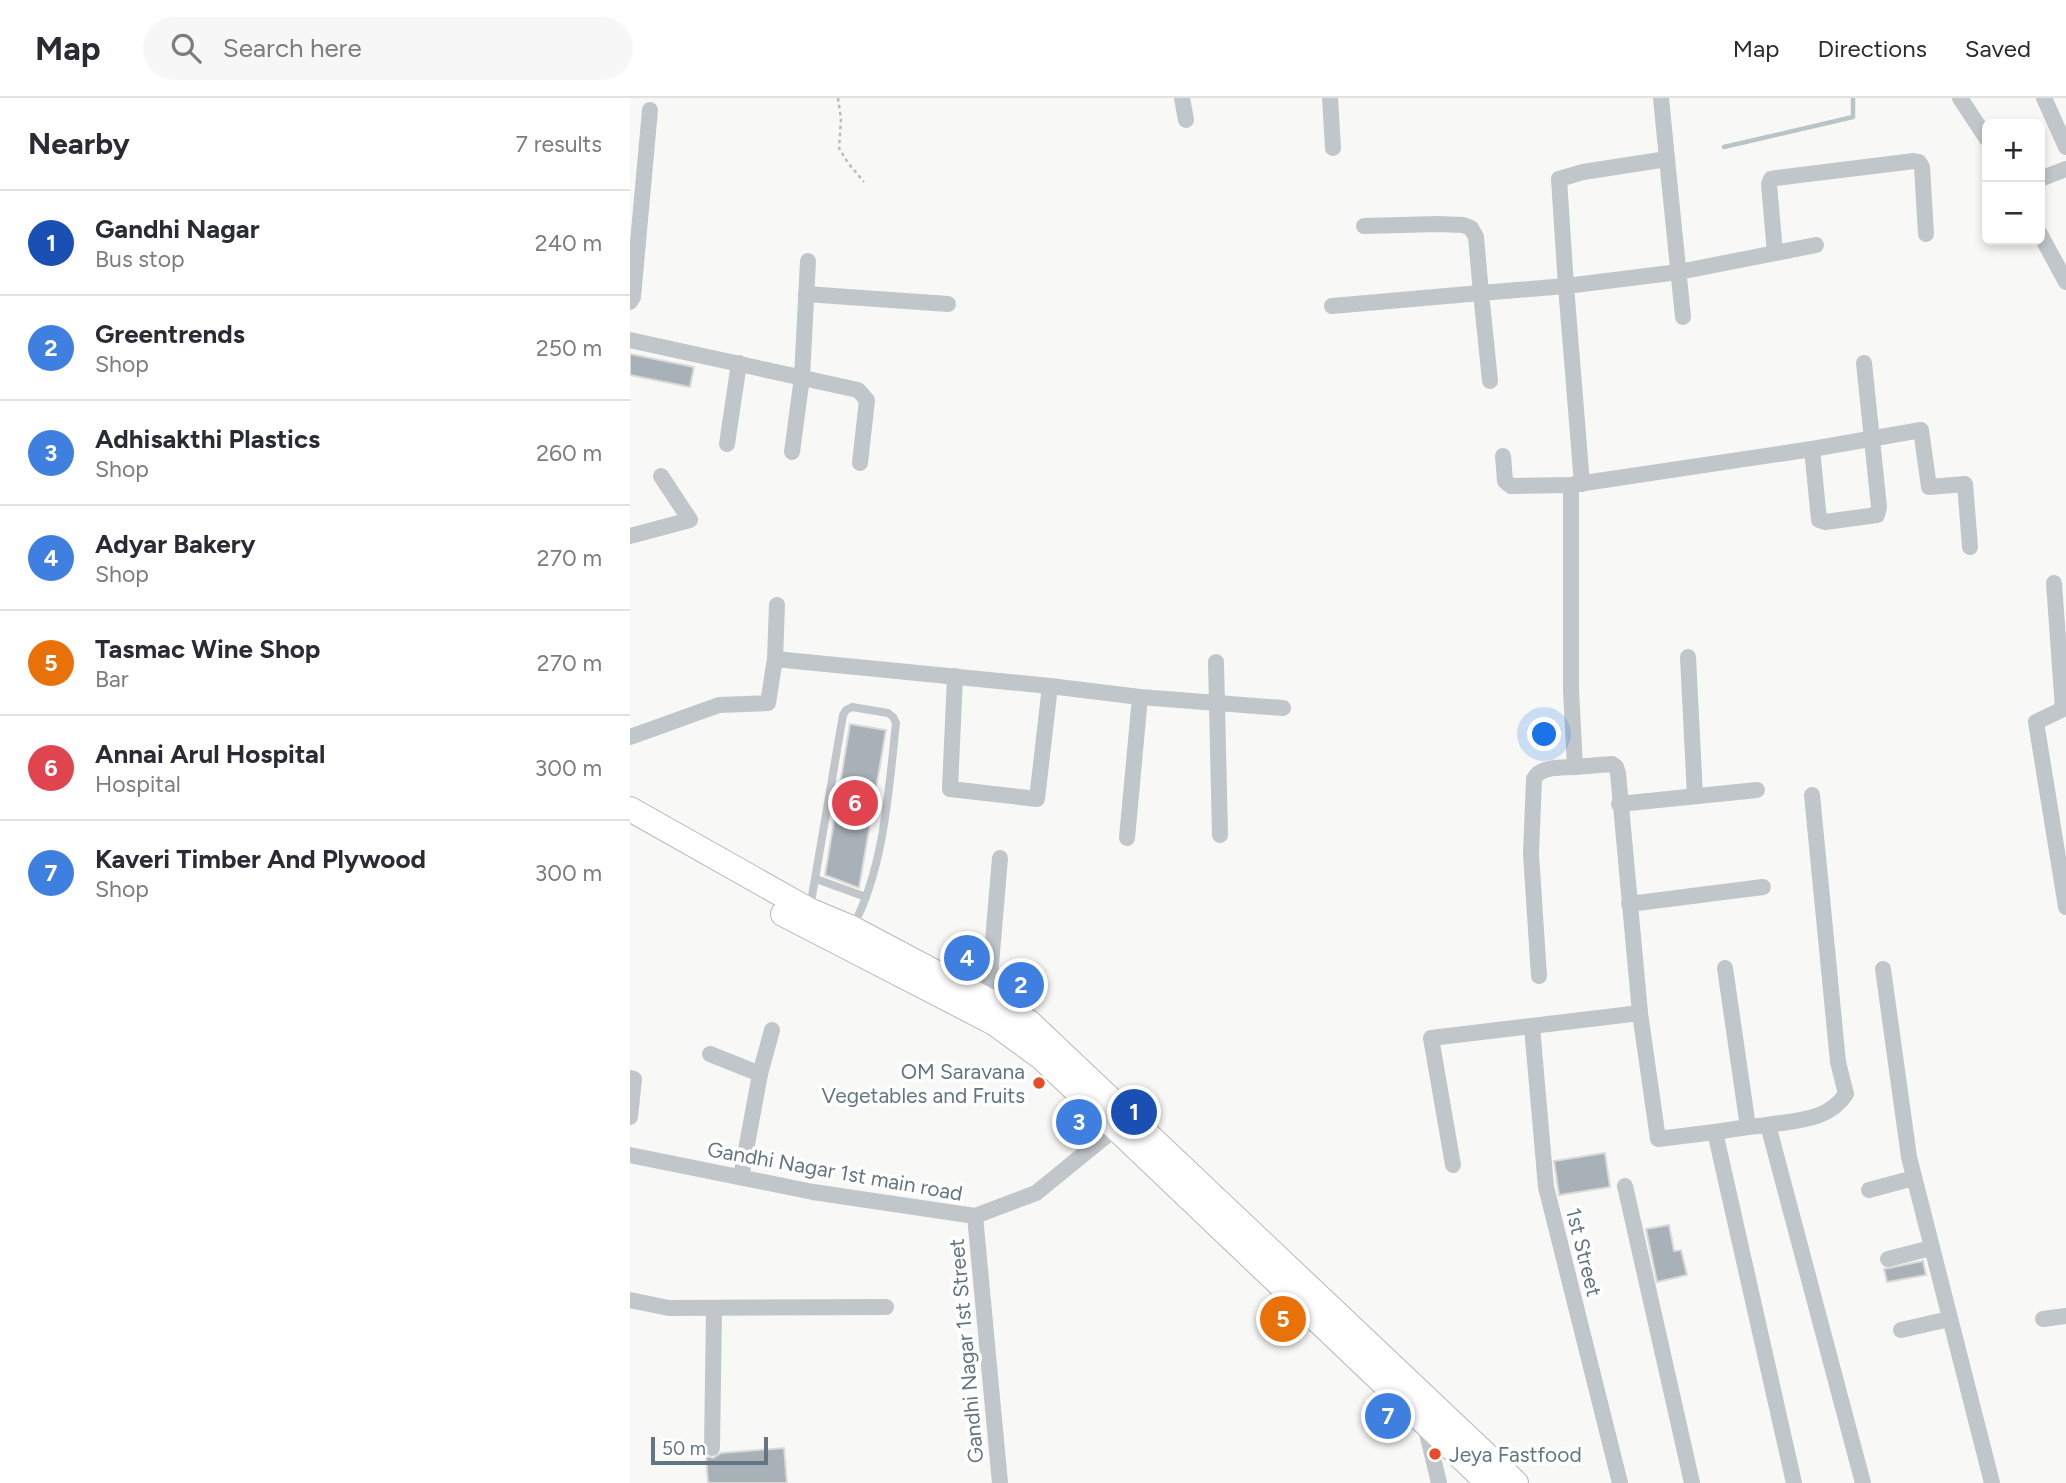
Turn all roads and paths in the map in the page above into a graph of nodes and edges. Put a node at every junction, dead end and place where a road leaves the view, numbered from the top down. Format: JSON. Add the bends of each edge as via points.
{"nodes":[{"id":1,"x":838,"y":98,"type":"edge"},
{"id":2,"x":1182,"y":98,"type":"edge"},
{"id":3,"x":1330,"y":98,"type":"edge"},
{"id":4,"x":1661,"y":98,"type":"edge"},
{"id":5,"x":1960,"y":98,"type":"edge"},
{"id":6,"x":2044,"y":98,"type":"edge"},
{"id":7,"x":650,"y":110,"type":"dead end"},
{"id":8,"x":1186,"y":120,"type":"dead end"},
{"id":9,"x":1982,"y":131,"type":"edge"},
{"id":10,"x":2066,"y":146,"type":"edge"},
{"id":11,"x":1333,"y":148,"type":"dead end"},
{"id":12,"x":1667,"y":159,"type":"junction"},
{"id":13,"x":2065,"y":171,"type":"edge"},
{"id":14,"x":2045,"y":177,"type":"edge"},
{"id":15,"x":864,"y":182,"type":"dead end"},
{"id":16,"x":1364,"y":226,"type":"dead end"},
{"id":17,"x":1926,"y":234,"type":"dead end"},
{"id":18,"x":2045,"y":242,"type":"edge"},
{"id":19,"x":1816,"y":245,"type":"dead end"},
{"id":20,"x":1775,"y":253,"type":"junction"},
{"id":21,"x":808,"y":261,"type":"dead end"},
{"id":22,"x":1679,"y":272,"type":"junction"},
{"id":23,"x":2066,"y":282,"type":"edge"},
{"id":24,"x":1566,"y":286,"type":"junction"},
{"id":25,"x":1481,"y":293,"type":"junction"},
{"id":26,"x":806,"y":294,"type":"junction"},
{"id":27,"x":630,"y":302,"type":"edge"},
{"id":28,"x":948,"y":304,"type":"dead end"},
{"id":29,"x":1332,"y":306,"type":"dead end"},
{"id":30,"x":1683,"y":317,"type":"dead end"},
{"id":31,"x":630,"y":340,"type":"edge"},
{"id":32,"x":739,"y":363,"type":"junction"},
{"id":33,"x":1864,"y":363,"type":"dead end"},
{"id":34,"x":802,"y":377,"type":"junction"},
{"id":35,"x":1490,"y":381,"type":"dead end"},
{"id":36,"x":1872,"y":438,"type":"junction"},
{"id":37,"x":727,"y":444,"type":"dead end"},
{"id":38,"x":1812,"y":449,"type":"junction"},
{"id":39,"x":792,"y":453,"type":"dead end"},
{"id":40,"x":1503,"y":456,"type":"dead end"},
{"id":41,"x":860,"y":463,"type":"dead end"},
{"id":42,"x":661,"y":476,"type":"dead end"},
{"id":43,"x":1577,"y":484,"type":"junction"},
{"id":44,"x":630,"y":537,"type":"edge"},
{"id":45,"x":1970,"y":547,"type":"dead end"},
{"id":46,"x":2054,"y":583,"type":"dead end"},
{"id":47,"x":777,"y":605,"type":"dead end"},
{"id":48,"x":1688,"y":657,"type":"dead end"},
{"id":49,"x":775,"y":659,"type":"junction"},
{"id":50,"x":1216,"y":662,"type":"dead end"},
{"id":51,"x":954,"y":676,"type":"junction"},
{"id":52,"x":1050,"y":686,"type":"junction"},
{"id":53,"x":1140,"y":697,"type":"junction"},
{"id":54,"x":1217,"y":704,"type":"junction"},
{"id":55,"x":1283,"y":708,"type":"dead end"},
{"id":56,"x":630,"y":737,"type":"edge"},
{"id":57,"x":1575,"y":767,"type":"junction"},
{"id":58,"x":1756,"y":790,"type":"dead end"},
{"id":59,"x":1812,"y":795,"type":"dead end"},
{"id":60,"x":1695,"y":796,"type":"junction"},
{"id":61,"x":1619,"y":804,"type":"junction"},
{"id":62,"x":630,"y":809,"type":"edge"},
{"id":63,"x":630,"y":828,"type":"edge"},
{"id":64,"x":1220,"y":835,"type":"dead end"},
{"id":65,"x":1127,"y":838,"type":"dead end"},
{"id":66,"x":1000,"y":858,"type":"dead end"},
{"id":67,"x":816,"y":878,"type":"junction"},
{"id":68,"x":1763,"y":887,"type":"dead end"},
{"id":69,"x":866,"y":897,"type":"junction"},
{"id":70,"x":1629,"y":904,"type":"junction"},
{"id":71,"x":2066,"y":907,"type":"edge"},
{"id":72,"x":810,"y":910,"type":"junction"},
{"id":73,"x":852,"y":928,"type":"junction"},
{"id":74,"x":1725,"y":968,"type":"dead end"},
{"id":75,"x":1882,"y":969,"type":"dead end"},
{"id":76,"x":1539,"y":976,"type":"dead end"},
{"id":77,"x":988,"y":1000,"type":"junction"},
{"id":78,"x":1640,"y":1013,"type":"junction"},
{"id":79,"x":1532,"y":1027,"type":"junction"},
{"id":80,"x":772,"y":1030,"type":"dead end"},
{"id":81,"x":710,"y":1054,"type":"dead end"},
{"id":82,"x":761,"y":1074,"type":"junction"},
{"id":83,"x":630,"y":1078,"type":"edge"},
{"id":84,"x":630,"y":1117,"type":"edge"},
{"id":85,"x":1122,"y":1123,"type":"junction"},
{"id":86,"x":1768,"y":1125,"type":"junction"},
{"id":87,"x":1748,"y":1128,"type":"junction"},
{"id":88,"x":1715,"y":1132,"type":"junction"},
{"id":89,"x":630,"y":1156,"type":"edge"},
{"id":90,"x":1454,"y":1165,"type":"dead end"},
{"id":91,"x":741,"y":1177,"type":"junction"},
{"id":92,"x":1914,"y":1178,"type":"junction"},
{"id":93,"x":1625,"y":1186,"type":"dead end"},
{"id":94,"x":1869,"y":1190,"type":"dead end"},
{"id":95,"x":975,"y":1216,"type":"junction"},
{"id":96,"x":1931,"y":1248,"type":"junction"},
{"id":97,"x":1888,"y":1259,"type":"dead end"},
{"id":98,"x":630,"y":1300,"type":"edge"},
{"id":99,"x":886,"y":1307,"type":"dead end"},
{"id":100,"x":714,"y":1308,"type":"junction"},
{"id":101,"x":2066,"y":1316,"type":"edge"},
{"id":102,"x":1949,"y":1319,"type":"junction"},
{"id":103,"x":2043,"y":1319,"type":"dead end"},
{"id":104,"x":1901,"y":1330,"type":"dead end"},
{"id":105,"x":1424,"y":1423,"type":"junction"},
{"id":106,"x":712,"y":1447,"type":"dead end"},
{"id":107,"x":1482,"y":1481,"type":"edge"},
{"id":108,"x":1000,"y":1483,"type":"edge"},
{"id":109,"x":1439,"y":1483,"type":"edge"},
{"id":110,"x":1516,"y":1483,"type":"edge"},
{"id":111,"x":1620,"y":1483,"type":"edge"},
{"id":112,"x":1692,"y":1483,"type":"edge"},
{"id":113,"x":1794,"y":1483,"type":"edge"},
{"id":114,"x":1863,"y":1483,"type":"edge"},
{"id":115,"x":1992,"y":1483,"type":"edge"}],
"edges":[{"from":1,"to":15,"type":"path","via":[[839,148]]},
{"from":2,"to":8,"type":"street"},
{"from":3,"to":11,"type":"street"},
{"from":4,"to":12,"type":"street"},
{"from":5,"to":9,"type":"street"},
{"from":6,"to":10,"type":"street"},
{"from":7,"to":27,"type":"street"},
{"from":12,"to":22,"type":"street"},
{"from":12,"to":24,"type":"street","via":[[1559,179]]},
{"from":13,"to":14,"type":"street"},
{"from":16,"to":25,"type":"street","via":[[1471,228],[1476,237]]},
{"from":17,"to":20,"type":"street","via":[[1919,162],[1776,178],[1769,184]]},
{"from":18,"to":23,"type":"street"},
{"from":19,"to":20,"type":"street"},
{"from":20,"to":22,"type":"street"},
{"from":21,"to":26,"type":"street"},
{"from":22,"to":24,"type":"street"},
{"from":22,"to":30,"type":"street"},
{"from":24,"to":25,"type":"street"},
{"from":24,"to":43,"type":"street"},
{"from":25,"to":29,"type":"street"},
{"from":25,"to":35,"type":"street"},
{"from":26,"to":28,"type":"street"},
{"from":26,"to":34,"type":"street"},
{"from":31,"to":32,"type":"street"},
{"from":32,"to":34,"type":"street"},
{"from":32,"to":37,"type":"street"},
{"from":33,"to":36,"type":"street"},
{"from":34,"to":39,"type":"street"},
{"from":34,"to":41,"type":"street","via":[[858,390],[867,400]]},
{"from":36,"to":38,"type":"street"},
{"from":36,"to":38,"type":"street","via":[[1877,515],[1819,520]]},
{"from":36,"to":45,"type":"street","via":[[1921,430],[1929,488],[1965,484]]},
{"from":38,"to":43,"type":"street"},
{"from":40,"to":43,"type":"street","via":[[1505,481],[1511,486]]},
{"from":42,"to":44,"type":"street","via":[[690,520]]},
{"from":43,"to":57,"type":"street","via":[[1571,691]]},
{"from":46,"to":71,"type":"street","via":[[2063,709],[2036,722]]},
{"from":47,"to":49,"type":"street"},
{"from":48,"to":60,"type":"street"},
{"from":49,"to":51,"type":"street"},
{"from":49,"to":56,"type":"street","via":[[768,703],[719,705]]},
{"from":50,"to":54,"type":"street"},
{"from":51,"to":52,"type":"street"},
{"from":51,"to":52,"type":"street","via":[[950,789],[1037,799]]},
{"from":52,"to":53,"type":"street"},
{"from":53,"to":54,"type":"street"},
{"from":53,"to":65,"type":"street"},
{"from":54,"to":55,"type":"street"},
{"from":54,"to":64,"type":"street"},
{"from":57,"to":61,"type":"street","via":[[1616,767]]},
{"from":57,"to":76,"type":"street","via":[[1541,771],[1534,779],[1531,854]]},
{"from":58,"to":60,"type":"street"},
{"from":59,"to":86,"type":"street","via":[[1838,1062],[1846,1094],[1825,1115]]},
{"from":60,"to":61,"type":"street"},
{"from":61,"to":70,"type":"street"},
{"from":62,"to":72,"type":"main road"},
{"from":63,"to":85,"type":"main road","via":[[804,926],[995,1023]]},
{"from":66,"to":77,"type":"street"},
{"from":67,"to":69,"type":"lane"},
{"from":67,"to":69,"type":"lane","via":[[843,715],[852,707],[888,713],[896,723],[890,782]]},
{"from":67,"to":72,"type":"lane"},
{"from":68,"to":70,"type":"street"},
{"from":69,"to":73,"type":"lane"},
{"from":70,"to":78,"type":"street"},
{"from":72,"to":73,"type":"main road"},
{"from":73,"to":77,"type":"main road"},
{"from":74,"to":87,"type":"street"},
{"from":75,"to":92,"type":"street"},
{"from":77,"to":85,"type":"main road","via":[[1029,1022]]},
{"from":78,"to":79,"type":"street"},
{"from":78,"to":88,"type":"street","via":[[1658,1139]]},
{"from":79,"to":90,"type":"street","via":[[1431,1038]]},
{"from":79,"to":111,"type":"street","name":"1st Street","via":[[1546,1187]]},
{"from":80,"to":82,"type":"street"},
{"from":81,"to":82,"type":"street"},
{"from":82,"to":91,"type":"street"},
{"from":83,"to":84,"type":"street","via":[[634,1079]]},
{"from":85,"to":95,"type":"street","name":"Gandhi Nagar 1st main road","via":[[1036,1193]]},
{"from":85,"to":105,"type":"main road"},
{"from":85,"to":110,"type":"main road"},
{"from":86,"to":87,"type":"street"},
{"from":86,"to":114,"type":"street"},
{"from":87,"to":88,"type":"street"},
{"from":88,"to":113,"type":"street"},
{"from":89,"to":91,"type":"street","name":"Gandhi Nagar 1st main road"},
{"from":91,"to":95,"type":"street","name":"Gandhi Nagar 1st main road"},
{"from":92,"to":94,"type":"street"},
{"from":92,"to":96,"type":"street"},
{"from":93,"to":112,"type":"street"},
{"from":95,"to":108,"type":"street","name":"Gandhi Nagar 1st Street"},
{"from":96,"to":97,"type":"street"},
{"from":96,"to":102,"type":"street"},
{"from":98,"to":100,"type":"street","via":[[669,1308]]},
{"from":99,"to":100,"type":"street"},
{"from":100,"to":106,"type":"street"},
{"from":101,"to":103,"type":"street"},
{"from":102,"to":104,"type":"street"},
{"from":102,"to":115,"type":"street"},
{"from":105,"to":107,"type":"main road"},
{"from":105,"to":109,"type":"street"}]}
